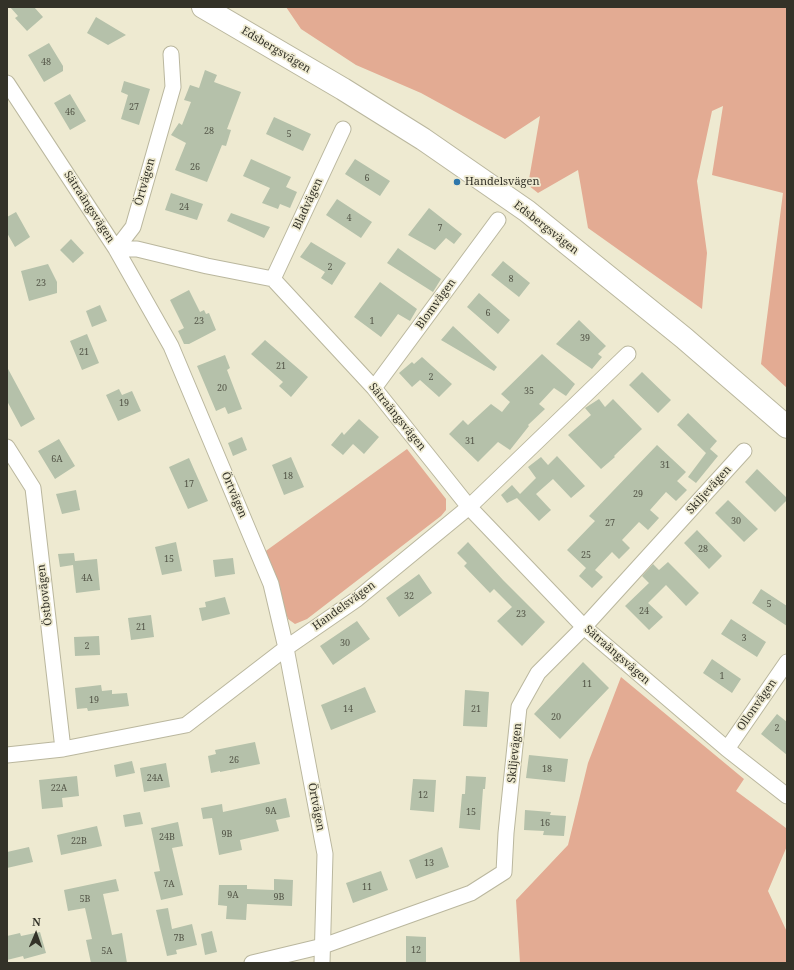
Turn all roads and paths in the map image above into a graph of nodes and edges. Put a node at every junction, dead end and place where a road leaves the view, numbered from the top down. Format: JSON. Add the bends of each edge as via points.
{"nodes":[{"id":1,"x":203,"y":7,"type":"edge"},
{"id":2,"x":171,"y":54,"type":"dead end"},
{"id":3,"x":7,"y":83,"type":"edge"},
{"id":4,"x":343,"y":129,"type":"dead end"},
{"id":5,"x":498,"y":220,"type":"dead end"},
{"id":6,"x":116,"y":249,"type":"junction"},
{"id":7,"x":273,"y":279,"type":"junction"},
{"id":8,"x":628,"y":354,"type":"dead end"},
{"id":9,"x":374,"y":388,"type":"junction"},
{"id":10,"x":787,"y":427,"type":"edge"},
{"id":11,"x":7,"y":447,"type":"edge"},
{"id":12,"x":744,"y":451,"type":"dead end"},
{"id":13,"x":469,"y":507,"type":"junction"},
{"id":14,"x":584,"y":627,"type":"junction"},
{"id":15,"x":286,"y":648,"type":"junction"},
{"id":16,"x":787,"y":662,"type":"edge"},
{"id":17,"x":63,"y":749,"type":"junction"},
{"id":18,"x":727,"y":749,"type":"junction"},
{"id":19,"x":7,"y":755,"type":"edge"},
{"id":20,"x":787,"y":796,"type":"edge"},
{"id":21,"x":323,"y":946,"type":"junction"},
{"id":22,"x":252,"y":963,"type":"edge"},
{"id":23,"x":322,"y":963,"type":"edge"}],
"edges":[{"from":1,"to":10,"type":"main road","name":"Edsbergsvägen","via":[[423,139],[527,211],[684,338]]},
{"from":2,"to":6,"type":"street","name":"Örtvägen","via":[[173,87],[132,227]]},
{"from":3,"to":6,"type":"street","name":"Sätraängsvägen"},
{"from":4,"to":7,"type":"street","name":"Bladvägen"},
{"from":5,"to":9,"type":"street","name":"Blomvägen"},
{"from":6,"to":7,"type":"street","name":"Sätraängsvägen","via":[[137,249]]},
{"from":6,"to":15,"type":"street","name":"Örtvägen","via":[[171,346],[271,584]]},
{"from":7,"to":9,"type":"street","name":"Sätraängsvägen"},
{"from":8,"to":13,"type":"street","name":"Handelsvägen"},
{"from":9,"to":13,"type":"street","name":"Sätraängsvägen"},
{"from":11,"to":17,"type":"street","name":"Östbovägen","via":[[33,488]]},
{"from":12,"to":14,"type":"street","name":"Skiljevägen"},
{"from":13,"to":14,"type":"street","name":"Sätraängsvägen"},
{"from":13,"to":15,"type":"street","name":"Handelsvägen","via":[[357,599]]},
{"from":14,"to":18,"type":"street","name":"Sätraängsvägen"},
{"from":14,"to":21,"type":"street","name":"Skiljevägen","via":[[538,673],[519,707],[504,872],[471,893]]},
{"from":15,"to":17,"type":"street","name":"Handelsvägen","via":[[186,725]]},
{"from":15,"to":21,"type":"street","name":"Örtvägen","via":[[325,854]]},
{"from":16,"to":18,"type":"street","name":"Ollonvägen"},
{"from":17,"to":19,"type":"street","name":"Handelsvägen"},
{"from":18,"to":20,"type":"street","name":"Sätraängsvägen"},
{"from":21,"to":22,"type":"street","name":"Skiljevägen"},
{"from":21,"to":23,"type":"street","name":"Örtvägen"}]}
